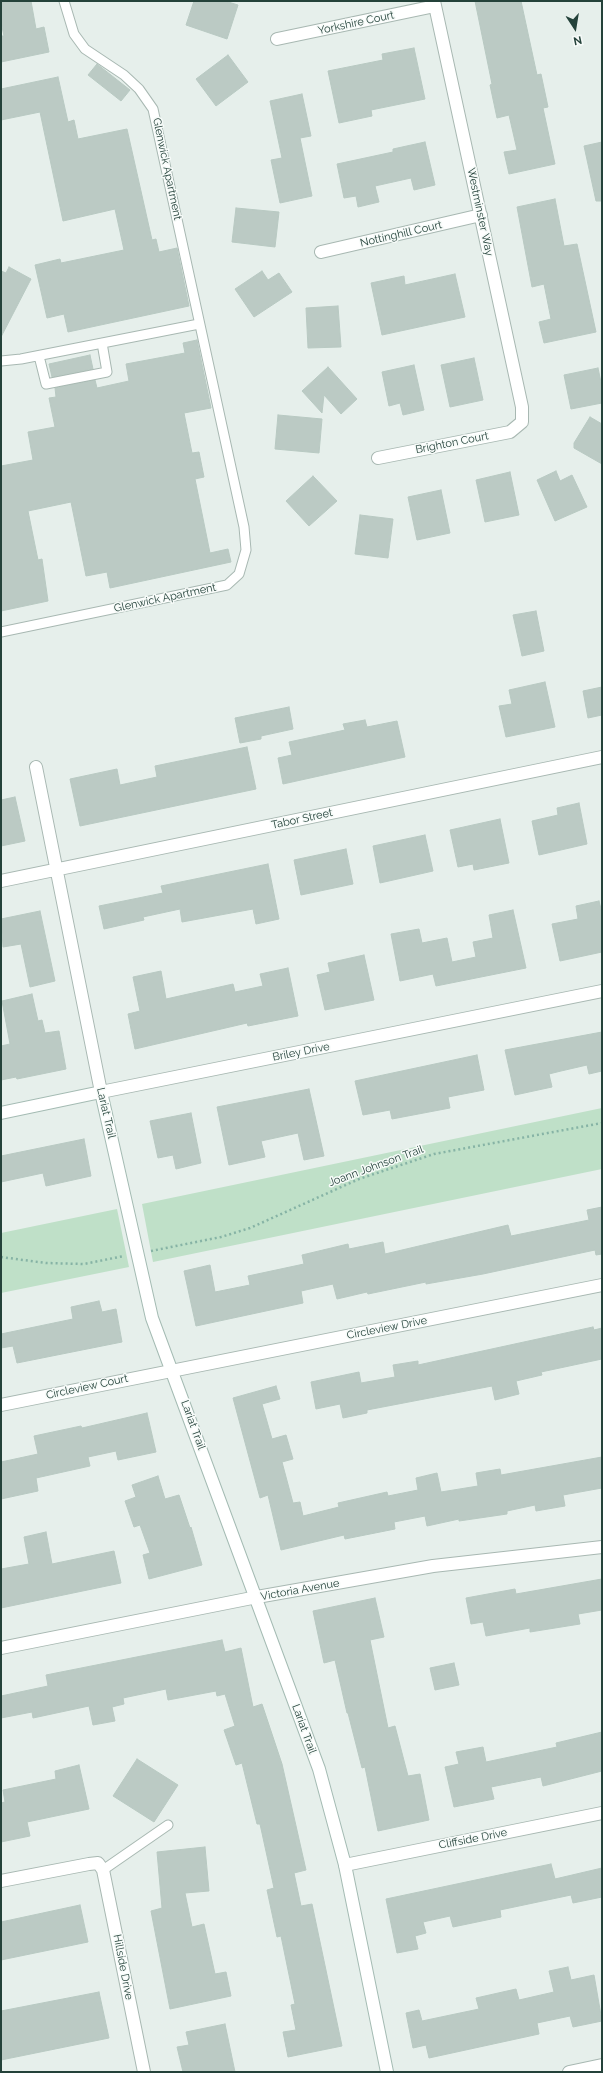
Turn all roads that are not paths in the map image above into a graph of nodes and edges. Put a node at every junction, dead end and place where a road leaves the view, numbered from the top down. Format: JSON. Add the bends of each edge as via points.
{"nodes":[{"id":1,"x":64,"y":1,"type":"edge"},
{"id":2,"x":435,"y":4,"type":"edge"},
{"id":3,"x":277,"y":39,"type":"dead end"},
{"id":4,"x":481,"y":215,"type":"junction"},
{"id":5,"x":321,"y":252,"type":"dead end"},
{"id":6,"x":199,"y":324,"type":"junction"},
{"id":7,"x":102,"y":343,"type":"junction"},
{"id":8,"x":39,"y":356,"type":"junction"},
{"id":9,"x":1,"y":361,"type":"edge"},
{"id":10,"x":522,"y":422,"type":"joint"},
{"id":11,"x":378,"y":458,"type":"dead end"},
{"id":12,"x":1,"y":632,"type":"edge"},
{"id":13,"x":602,"y":757,"type":"edge"},
{"id":14,"x":36,"y":767,"type":"dead end"},
{"id":15,"x":57,"y":870,"type":"junction"},
{"id":16,"x":1,"y":881,"type":"edge"},
{"id":17,"x":602,"y":991,"type":"edge"},
{"id":18,"x":101,"y":1092,"type":"junction"},
{"id":19,"x":1,"y":1113,"type":"edge"},
{"id":20,"x":602,"y":1285,"type":"edge"},
{"id":21,"x":172,"y":1370,"type":"junction"},
{"id":22,"x":1,"y":1405,"type":"edge"},
{"id":23,"x":602,"y":1547,"type":"edge"},
{"id":24,"x":257,"y":1597,"type":"junction"},
{"id":25,"x":1,"y":1648,"type":"edge"},
{"id":26,"x":602,"y":1813,"type":"edge"},
{"id":27,"x":168,"y":1825,"type":"dead end"},
{"id":28,"x":345,"y":1865,"type":"junction"},
{"id":29,"x":101,"y":1866,"type":"junction"},
{"id":30,"x":1,"y":1881,"type":"edge"},
{"id":31,"x":602,"y":2065,"type":"edge"},
{"id":32,"x":143,"y":2072,"type":"edge"},
{"id":33,"x":386,"y":2072,"type":"edge"},
{"id":34,"x":569,"y":2072,"type":"edge"}],
"edges":[{"from":1,"to":6,"type":"lane","name":"Glenwick Apartment","via":[[74,34],[85,49],[124,75],[139,89],[153,109]]},
{"from":2,"to":3,"type":"street","name":"Yorkshire Court"},
{"from":2,"to":4,"type":"street","name":"Westminster Way"},
{"from":4,"to":5,"type":"street","name":"Nottinghill Court"},
{"from":4,"to":10,"type":"street","name":"Westminster Way","via":[[522,407]]},
{"from":6,"to":7,"type":"lane"},
{"from":6,"to":12,"type":"lane","name":"Glenwick Apartment","via":[[244,527],[246,550],[239,574],[227,585]]},
{"from":7,"to":8,"type":"lane"},
{"from":7,"to":8,"type":"lane","via":[[108,372],[46,384]]},
{"from":8,"to":9,"type":"lane"},
{"from":10,"to":11,"type":"street","name":"Brighton Court","via":[[510,432]]},
{"from":13,"to":15,"type":"street","name":"Tabor Street"},
{"from":14,"to":15,"type":"street","name":"Lariat Trail"},
{"from":15,"to":16,"type":"street","name":"Tabor Street"},
{"from":15,"to":18,"type":"street","name":"Lariat Trail"},
{"from":17,"to":18,"type":"street","name":"Briley Drive"},
{"from":18,"to":19,"type":"street","name":"Briley Drive"},
{"from":18,"to":21,"type":"street","name":"Lariat Trail","via":[[152,1318]]},
{"from":20,"to":21,"type":"street","name":"Circleview Drive"},
{"from":21,"to":22,"type":"street","name":"Circleview Court"},
{"from":21,"to":24,"type":"street","name":"Lariat Trail"},
{"from":23,"to":24,"type":"street","name":"Victoria Avenue","via":[[433,1566]]},
{"from":24,"to":25,"type":"street","name":"Victoria Avenue"},
{"from":24,"to":28,"type":"street","name":"Lariat Trail","via":[[319,1769]]},
{"from":26,"to":28,"type":"street","name":"Cliffside Drive"},
{"from":27,"to":29,"type":"lane"},
{"from":28,"to":33,"type":"street","name":"Lariat Trail"},
{"from":29,"to":30,"type":"street"},
{"from":29,"to":32,"type":"street","name":"Hillside Drive"},
{"from":31,"to":34,"type":"street"}]}
